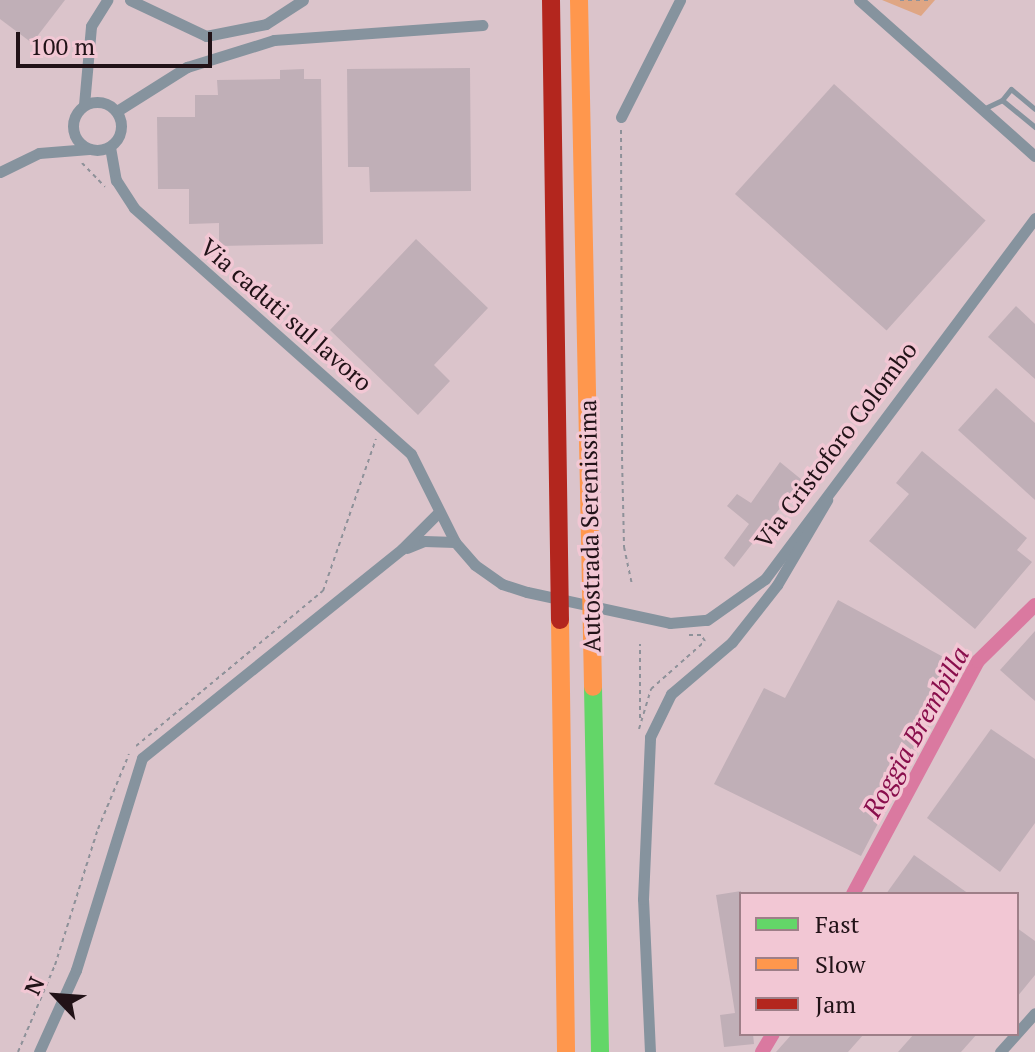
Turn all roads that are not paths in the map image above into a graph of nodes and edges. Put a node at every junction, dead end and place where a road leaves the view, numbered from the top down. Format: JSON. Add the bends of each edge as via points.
{"nodes":[{"id":1,"x":107,"y":0,"type":"edge"},
{"id":2,"x":130,"y":0,"type":"edge"},
{"id":3,"x":303,"y":0,"type":"edge"},
{"id":4,"x":551,"y":0,"type":"edge"},
{"id":5,"x":579,"y":0,"type":"edge"},
{"id":6,"x":680,"y":0,"type":"edge"},
{"id":7,"x":859,"y":0,"type":"edge"},
{"id":8,"x":482,"y":25,"type":"dead end"},
{"id":9,"x":1002,"y":100,"type":"junction"},
{"id":10,"x":84,"y":105,"type":"junction"},
{"id":11,"x":983,"y":109,"type":"junction"},
{"id":12,"x":1035,"y":109,"type":"edge"},
{"id":13,"x":117,"y":111,"type":"junction"},
{"id":14,"x":621,"y":117,"type":"road end"},
{"id":15,"x":1035,"y":127,"type":"edge"},
{"id":16,"x":110,"y":147,"type":"junction"},
{"id":17,"x":89,"y":149,"type":"junction"},
{"id":18,"x":1035,"y":156,"type":"edge"},
{"id":19,"x":0,"y":172,"type":"edge"},
{"id":20,"x":1035,"y":218,"type":"edge"},
{"id":21,"x":841,"y":472,"type":"junction"},
{"id":22,"x":438,"y":513,"type":"junction"},
{"id":23,"x":455,"y":542,"type":"junction"},
{"id":24,"x":402,"y":549,"type":"junction"},
{"id":25,"x":527,"y":592,"type":"joint"},
{"id":26,"x":1035,"y":1013,"type":"edge"},
{"id":27,"x":1019,"y":1031,"type":"edge"},
{"id":28,"x":1014,"y":1036,"type":"edge"},
{"id":29,"x":39,"y":1052,"type":"edge"},
{"id":30,"x":566,"y":1052,"type":"edge"},
{"id":31,"x":600,"y":1052,"type":"edge"},
{"id":32,"x":650,"y":1052,"type":"edge"},
{"id":33,"x":1000,"y":1052,"type":"edge"}],
"edges":[{"from":1,"to":10,"type":"street","via":[[91,26]]},
{"from":2,"to":3,"type":"street","via":[[206,36],[266,24]]},
{"from":4,"to":30,"type":"highway","name":"Autostrada Serenissima"},
{"from":5,"to":31,"type":"highway","name":"Autostrada Serenissima"},
{"from":6,"to":14,"type":"street"},
{"from":7,"to":11,"type":"street"},
{"from":8,"to":13,"type":"street","via":[[274,40],[187,67]]},
{"from":9,"to":11,"type":"lane"},
{"from":9,"to":12,"type":"lane","via":[[1011,89]]},
{"from":9,"to":15,"type":"lane"},
{"from":10,"to":13,"type":"street","via":[[105,103]]},
{"from":10,"to":17,"type":"street","via":[[75,117],[74,132]]},
{"from":11,"to":18,"type":"street"},
{"from":13,"to":16,"type":"street","via":[[122,127]]},
{"from":16,"to":17,"type":"street"},
{"from":16,"to":22,"type":"street","name":"Via caduti sul lavoro","via":[[116,180],[134,208],[411,454]]},
{"from":17,"to":19,"type":"street","via":[[39,153]]},
{"from":20,"to":21,"type":"street","name":"Via Cristoforo Colombo"},
{"from":21,"to":25,"type":"street","name":"Via Cristoforo Colombo","via":[[765,579],[707,620],[670,623]]},
{"from":21,"to":32,"type":"street","via":[[777,585],[715,658],[664,703],[645,764]]},
{"from":22,"to":23,"type":"street","name":"Via caduti sul lavoro"},
{"from":22,"to":24,"type":"street"},
{"from":23,"to":24,"type":"street","via":[[424,541]]},
{"from":23,"to":25,"type":"street","name":"Via caduti sul lavoro","via":[[502,584]]},
{"from":24,"to":29,"type":"street","via":[[142,758],[76,970]]},
{"from":26,"to":27,"type":"street"},
{"from":28,"to":33,"type":"street"}]}
